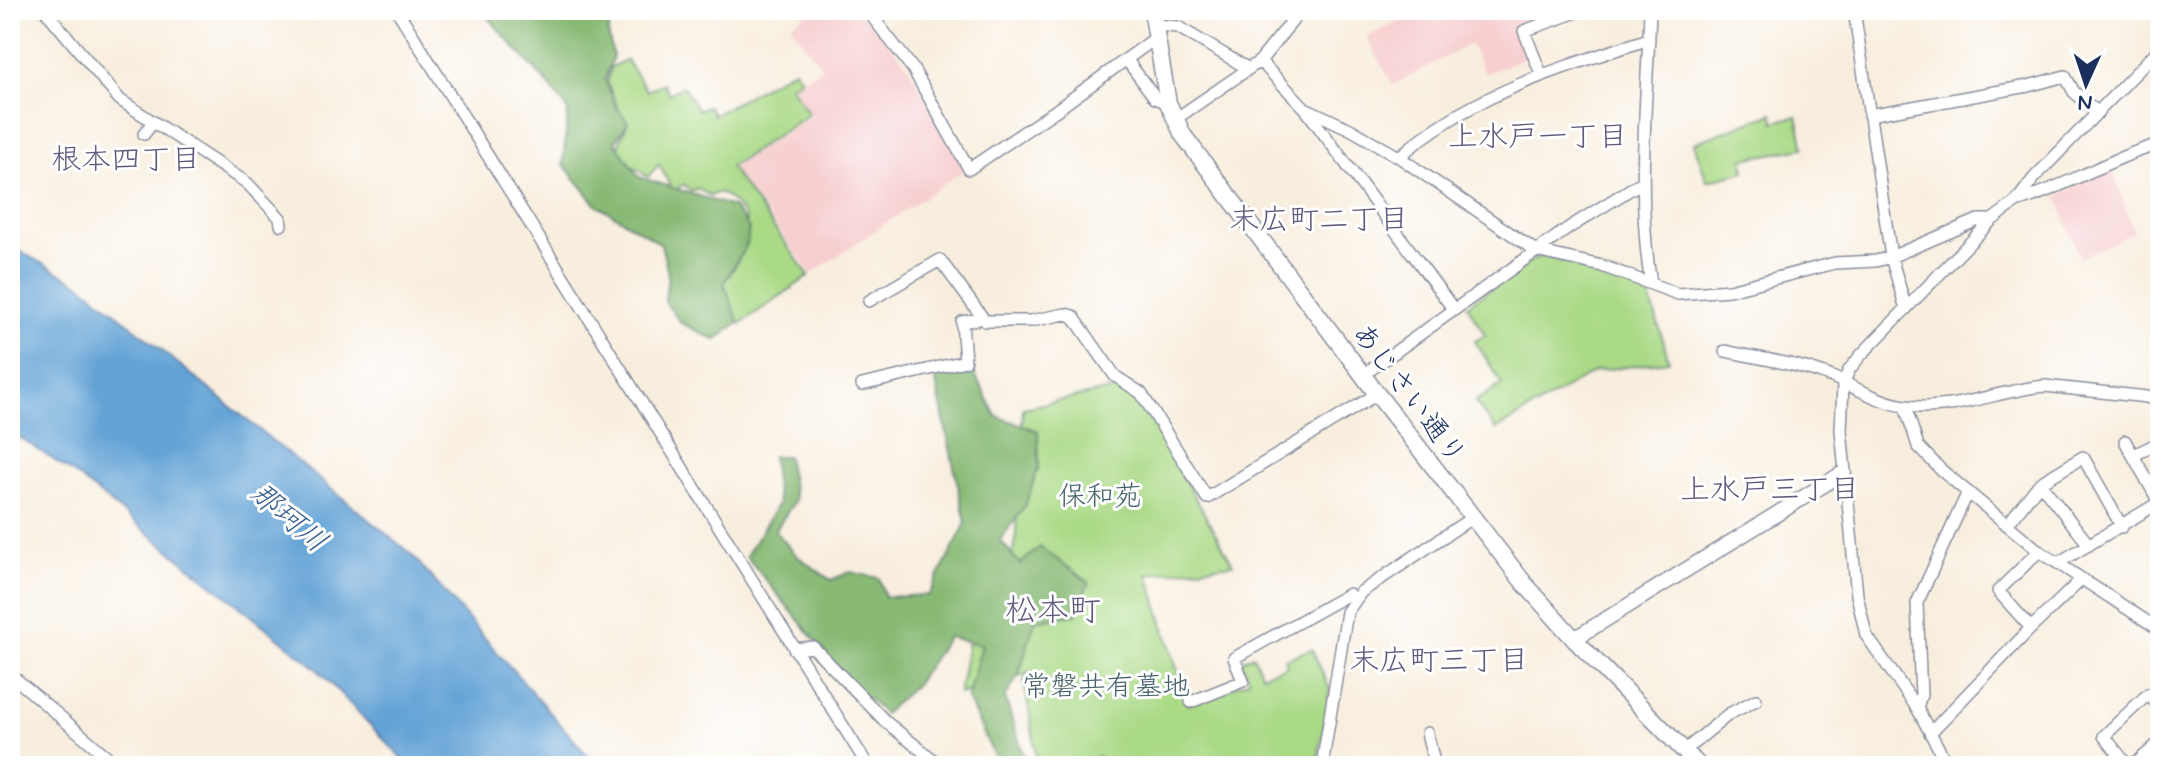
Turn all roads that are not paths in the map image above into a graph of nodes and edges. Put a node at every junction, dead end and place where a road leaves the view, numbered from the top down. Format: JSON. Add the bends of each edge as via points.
{"nodes":[{"id":1,"x":45,"y":10,"type":"edge"},
{"id":2,"x":397,"y":10,"type":"edge"},
{"id":3,"x":867,"y":10,"type":"edge"},
{"id":4,"x":1305,"y":10,"type":"edge"},
{"id":5,"x":1582,"y":10,"type":"edge"},
{"id":6,"x":1650,"y":10,"type":"edge"},
{"id":7,"x":1854,"y":10,"type":"edge"},
{"id":8,"x":1155,"y":24,"type":"edge"},
{"id":9,"x":1649,"y":39,"type":"junction"},
{"id":10,"x":2160,"y":48,"type":"edge"},
{"id":11,"x":1126,"y":59,"type":"junction"},
{"id":12,"x":1260,"y":61,"type":"junction"},
{"id":13,"x":1247,"y":68,"type":"junction"},
{"id":14,"x":1541,"y":74,"type":"junction"},
{"id":15,"x":1168,"y":103,"type":"junction"},
{"id":16,"x":1305,"y":108,"type":"junction"},
{"id":17,"x":2098,"y":113,"type":"junction"},
{"id":18,"x":1869,"y":115,"type":"junction"},
{"id":19,"x":1174,"y":120,"type":"junction"},
{"id":20,"x":153,"y":122,"type":"junction"},
{"id":21,"x":144,"y":134,"type":"dead end"},
{"id":22,"x":2160,"y":144,"type":"edge"},
{"id":23,"x":1399,"y":157,"type":"junction"},
{"id":24,"x":1642,"y":182,"type":"junction"},
{"id":25,"x":2016,"y":202,"type":"junction"},
{"id":26,"x":1992,"y":220,"type":"junction"},
{"id":27,"x":281,"y":225,"type":"dead end"},
{"id":28,"x":1536,"y":251,"type":"junction"},
{"id":29,"x":1891,"y":257,"type":"junction"},
{"id":30,"x":1651,"y":284,"type":"junction"},
{"id":31,"x":869,"y":301,"type":"dead end"},
{"id":32,"x":1906,"y":309,"type":"junction"},
{"id":33,"x":1454,"y":310,"type":"junction"},
{"id":34,"x":983,"y":318,"type":"junction"},
{"id":35,"x":1725,"y":351,"type":"dead end"},
{"id":36,"x":1363,"y":375,"type":"junction"},
{"id":37,"x":1843,"y":384,"type":"junction"},
{"id":38,"x":862,"y":385,"type":"dead end"},
{"id":39,"x":1377,"y":394,"type":"junction"},
{"id":40,"x":2160,"y":403,"type":"edge"},
{"id":41,"x":1905,"y":406,"type":"junction"},
{"id":42,"x":2125,"y":441,"type":"dead end"},
{"id":43,"x":2160,"y":442,"type":"edge"},
{"id":44,"x":2134,"y":455,"type":"junction"},
{"id":45,"x":1843,"y":473,"type":"junction"},
{"id":46,"x":2040,"y":483,"type":"junction"},
{"id":47,"x":1968,"y":492,"type":"junction"},
{"id":48,"x":2160,"y":502,"type":"edge"},
{"id":49,"x":1473,"y":517,"type":"junction"},
{"id":50,"x":2007,"y":525,"type":"junction"},
{"id":51,"x":2122,"y":527,"type":"junction"},
{"id":52,"x":2089,"y":545,"type":"junction"},
{"id":53,"x":2039,"y":551,"type":"junction"},
{"id":54,"x":2058,"y":563,"type":"junction"},
{"id":55,"x":2082,"y":579,"type":"junction"},
{"id":56,"x":1351,"y":598,"type":"junction"},
{"id":57,"x":2031,"y":628,"type":"junction"},
{"id":58,"x":2160,"y":630,"type":"edge"},
{"id":59,"x":1574,"y":639,"type":"junction"},
{"id":60,"x":794,"y":649,"type":"junction"},
{"id":61,"x":10,"y":674,"type":"edge"},
{"id":62,"x":1756,"y":700,"type":"dead end"},
{"id":63,"x":1191,"y":702,"type":"dead end"},
{"id":64,"x":2160,"y":707,"type":"edge"},
{"id":65,"x":1917,"y":708,"type":"junction"},
{"id":66,"x":1427,"y":733,"type":"dead end"},
{"id":67,"x":1930,"y":733,"type":"junction"},
{"id":68,"x":2160,"y":742,"type":"edge"},
{"id":69,"x":1684,"y":751,"type":"junction"},
{"id":70,"x":118,"y":766,"type":"edge"},
{"id":71,"x":868,"y":766,"type":"edge"},
{"id":72,"x":941,"y":766,"type":"edge"},
{"id":73,"x":1322,"y":766,"type":"edge"},
{"id":74,"x":1435,"y":766,"type":"edge"},
{"id":75,"x":1699,"y":766,"type":"edge"},
{"id":76,"x":1948,"y":766,"type":"edge"},
{"id":77,"x":2131,"y":766,"type":"edge"}],
"edges":[{"from":1,"to":20,"type":"street","via":[[120,100]]},
{"from":2,"to":60,"type":"street"},
{"from":3,"to":11,"type":"street","via":[[913,69],[969,169]]},
{"from":4,"to":12,"type":"street"},
{"from":5,"to":14,"type":"street","via":[[1524,31]]},
{"from":6,"to":9,"type":"street"},
{"from":7,"to":18,"type":"street"},
{"from":8,"to":11,"type":"street"},
{"from":8,"to":13,"type":"street","via":[[1178,27]]},
{"from":8,"to":15,"type":"highway","name":"あじさい通り"},
{"from":9,"to":14,"type":"street"},
{"from":9,"to":24,"type":"street"},
{"from":10,"to":17,"type":"street"},
{"from":11,"to":15,"type":"street","via":[[1155,98]]},
{"from":12,"to":13,"type":"street"},
{"from":12,"to":16,"type":"street"},
{"from":13,"to":19,"type":"street"},
{"from":14,"to":23,"type":"street","via":[[1451,117]]},
{"from":15,"to":19,"type":"highway","name":"あじさい通り"},
{"from":16,"to":23,"type":"street"},
{"from":16,"to":33,"type":"street"},
{"from":17,"to":18,"type":"street","via":[[2065,76]]},
{"from":17,"to":25,"type":"street"},
{"from":18,"to":29,"type":"street"},
{"from":19,"to":36,"type":"highway","name":"あじさい通り"},
{"from":20,"to":21,"type":"street"},
{"from":20,"to":27,"type":"street","via":[[247,183]]},
{"from":22,"to":25,"type":"street"},
{"from":23,"to":28,"type":"street"},
{"from":24,"to":28,"type":"street"},
{"from":24,"to":30,"type":"street"},
{"from":25,"to":26,"type":"street"},
{"from":26,"to":29,"type":"street","via":[[1978,220]]},
{"from":26,"to":32,"type":"street"},
{"from":28,"to":30,"type":"street"},
{"from":28,"to":33,"type":"street"},
{"from":29,"to":30,"type":"street","via":[[1802,269],[1729,290],[1678,294]]},
{"from":29,"to":32,"type":"street"},
{"from":31,"to":34,"type":"street","via":[[940,260]]},
{"from":32,"to":37,"type":"street","via":[[1861,355]]},
{"from":33,"to":36,"type":"street"},
{"from":34,"to":38,"type":"street","via":[[962,322],[965,361]]},
{"from":34,"to":39,"type":"street","via":[[1031,321],[1073,316],[1115,376],[1141,393],[1207,498]]},
{"from":35,"to":37,"type":"street","via":[[1785,363]]},
{"from":36,"to":39,"type":"highway","name":"あじさい通り"},
{"from":37,"to":41,"type":"street"},
{"from":37,"to":45,"type":"street"},
{"from":39,"to":49,"type":"highway","name":"あじさい通り"},
{"from":40,"to":41,"type":"street","via":[[2147,397],[2045,386],[1955,406]]},
{"from":41,"to":47,"type":"street","via":[[1918,446]]},
{"from":42,"to":44,"type":"street"},
{"from":43,"to":44,"type":"street"},
{"from":44,"to":48,"type":"street"},
{"from":45,"to":59,"type":"main road"},
{"from":45,"to":65,"type":"street","via":[[1866,635]]},
{"from":46,"to":50,"type":"street"},
{"from":46,"to":51,"type":"street","via":[[2083,457]]},
{"from":46,"to":52,"type":"street"},
{"from":47,"to":50,"type":"street"},
{"from":47,"to":65,"type":"street","via":[[1917,603]]},
{"from":48,"to":51,"type":"street"},
{"from":49,"to":56,"type":"street"},
{"from":49,"to":59,"type":"highway","name":"あじさい通り"},
{"from":50,"to":53,"type":"street"},
{"from":51,"to":52,"type":"street"},
{"from":52,"to":54,"type":"street"},
{"from":53,"to":54,"type":"street"},
{"from":53,"to":57,"type":"street","via":[[1998,591]]},
{"from":54,"to":55,"type":"street"},
{"from":55,"to":57,"type":"street"},
{"from":55,"to":58,"type":"street"},
{"from":56,"to":63,"type":"street","via":[[1234,658],[1243,681]]},
{"from":56,"to":73,"type":"street"},
{"from":57,"to":67,"type":"street"},
{"from":59,"to":69,"type":"highway","name":"あじさい通り"},
{"from":60,"to":71,"type":"street"},
{"from":60,"to":72,"type":"street","via":[[813,647],[886,722]]},
{"from":61,"to":70,"type":"street"},
{"from":62,"to":69,"type":"street","via":[[1729,714]]},
{"from":64,"to":77,"type":"street","via":[[2148,694],[2104,736]]},
{"from":65,"to":67,"type":"street"},
{"from":66,"to":74,"type":"street"},
{"from":67,"to":76,"type":"street"},
{"from":68,"to":77,"type":"street"},
{"from":69,"to":75,"type":"highway","name":"あじさい通り"}]}
